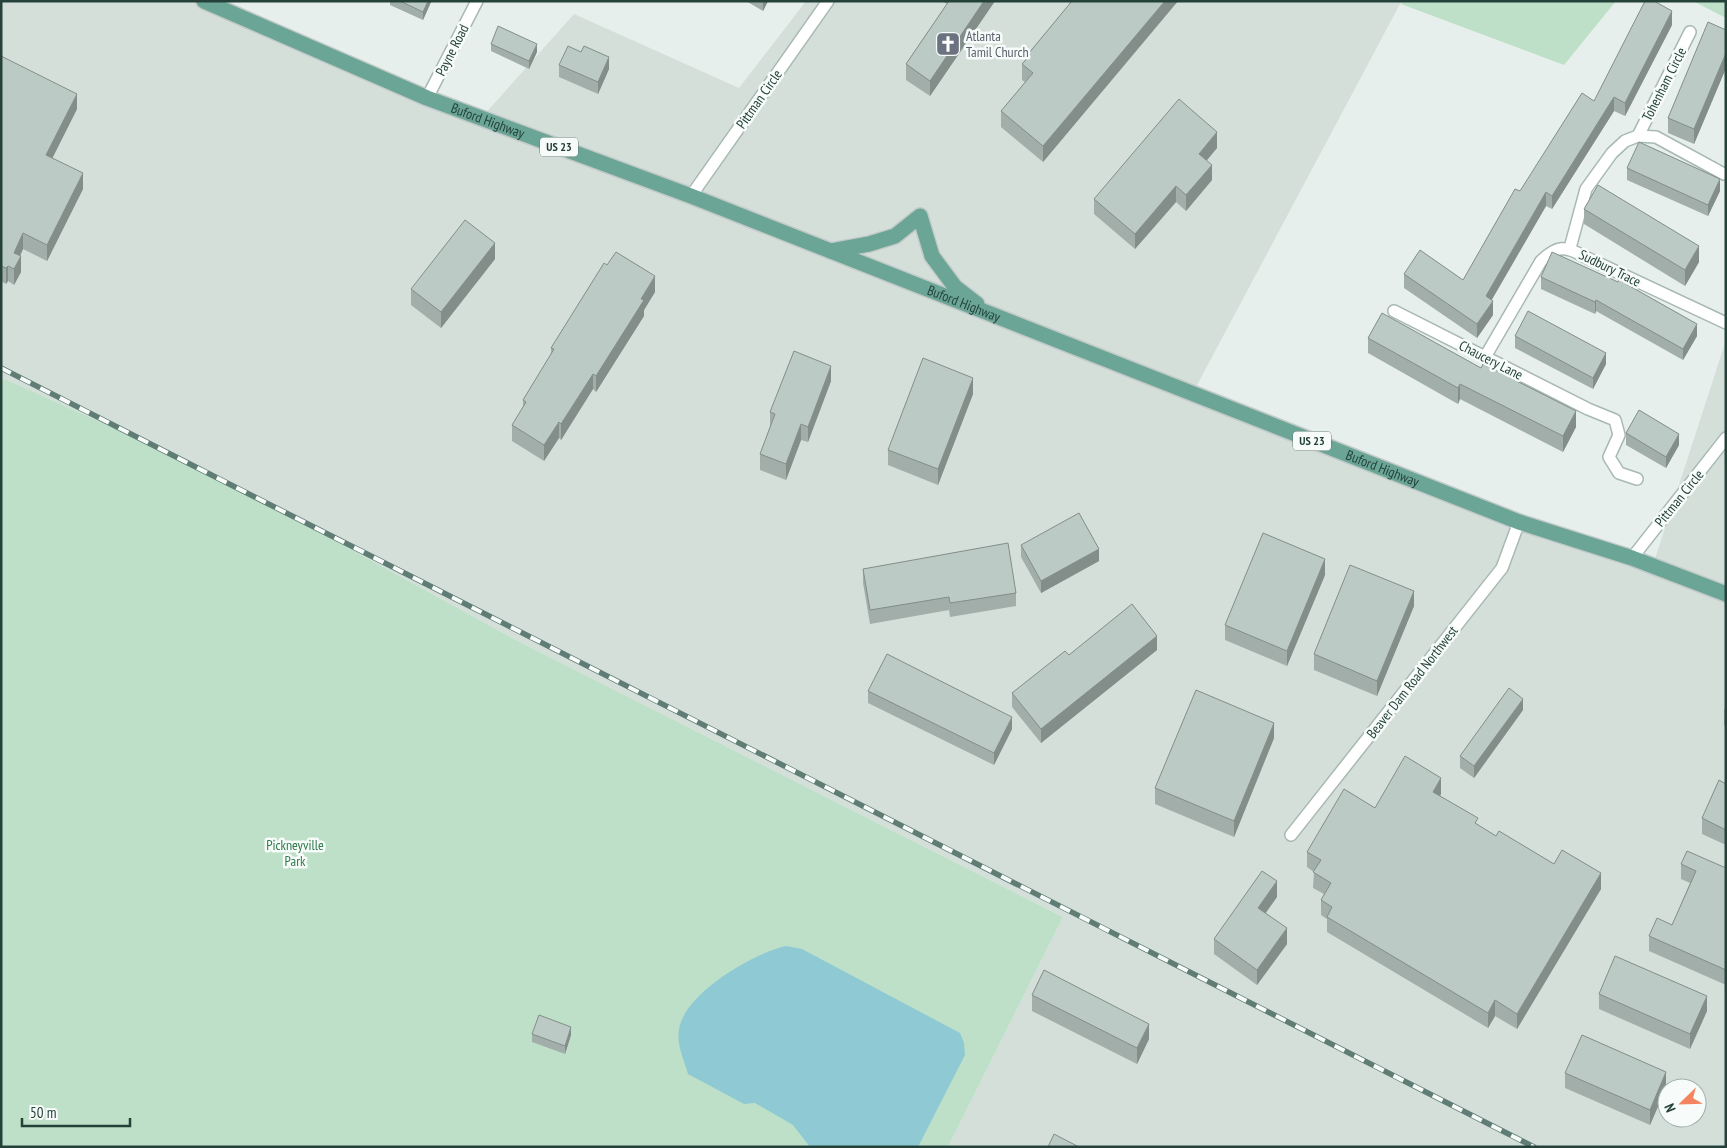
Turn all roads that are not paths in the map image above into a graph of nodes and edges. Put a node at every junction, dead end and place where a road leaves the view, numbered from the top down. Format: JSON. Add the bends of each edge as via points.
{"nodes":[{"id":1,"x":204,"y":1,"type":"edge"},
{"id":2,"x":477,"y":1,"type":"edge"},
{"id":3,"x":828,"y":1,"type":"edge"},
{"id":4,"x":1690,"y":32,"type":"dead end"},
{"id":5,"x":427,"y":98,"type":"junction"},
{"id":6,"x":1638,"y":136,"type":"junction"},
{"id":7,"x":1724,"y":174,"type":"dead end"},
{"id":8,"x":691,"y":196,"type":"junction"},
{"id":9,"x":1570,"y":248,"type":"junction"},
{"id":10,"x":831,"y":251,"type":"junction"},
{"id":11,"x":1394,"y":311,"type":"dead end"},
{"id":12,"x":992,"y":315,"type":"junction"},
{"id":13,"x":1726,"y":323,"type":"edge"},
{"id":14,"x":1485,"y":357,"type":"junction"},
{"id":15,"x":1726,"y":438,"type":"edge"},
{"id":16,"x":1637,"y":480,"type":"dead end"},
{"id":17,"x":1519,"y":522,"type":"junction"},
{"id":18,"x":1632,"y":558,"type":"junction"},
{"id":19,"x":1726,"y":594,"type":"edge"},
{"id":20,"x":1291,"y":835,"type":"dead end"}],
"edges":[{"from":1,"to":5,"type":"main road","name":"Buford Highway","number":"US 23"},
{"from":2,"to":5,"type":"street","name":"Payne Road"},
{"from":3,"to":8,"type":"street","name":"Pittman Circle"},
{"from":4,"to":6,"type":"street","name":"Tohenham Circle"},
{"from":5,"to":8,"type":"main road","name":"Buford Highway","number":"US 23"},
{"from":6,"to":7,"type":"street","via":[[1656,137]]},
{"from":6,"to":9,"type":"street","via":[[1612,153],[1586,189]]},
{"from":8,"to":10,"type":"main road","name":"Buford Highway","number":"US 23"},
{"from":9,"to":13,"type":"street","name":"Sudbury Trace"},
{"from":9,"to":14,"type":"street","name":"Sudbury Trace","via":[[1559,248],[1541,261]]},
{"from":10,"to":12,"type":"main road","name":"Buford Highway","number":"US 23"},
{"from":10,"to":12,"type":"main road","via":[[895,236],[920,216],[932,256],[955,287]]},
{"from":11,"to":14,"type":"street","name":"Chaucery Lane"},
{"from":12,"to":17,"type":"main road","name":"Buford Highway","number":"US 23"},
{"from":14,"to":16,"type":"street","name":"Chaucery Lane","via":[[1615,420],[1619,435],[1608,457],[1619,473]]},
{"from":15,"to":18,"type":"street","name":"Pittman Circle"},
{"from":17,"to":18,"type":"main road","name":"Buford Highway","number":"US 23"},
{"from":17,"to":20,"type":"street","name":"Beaver Dam Road Northwest","via":[[1502,568]]},
{"from":18,"to":19,"type":"main road","name":"Buford Highway","number":"US 23"}]}
